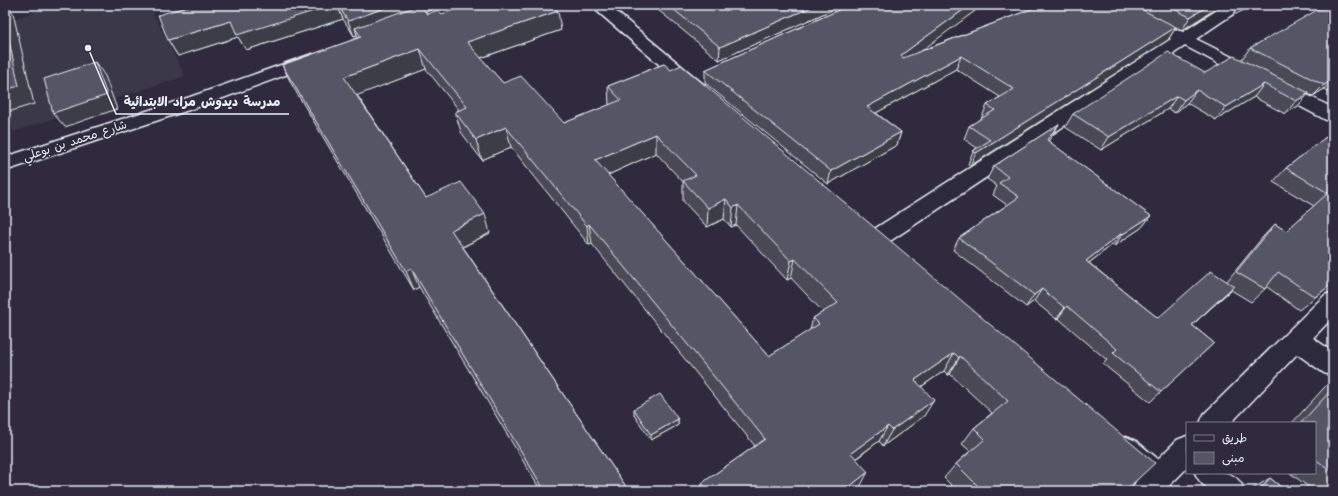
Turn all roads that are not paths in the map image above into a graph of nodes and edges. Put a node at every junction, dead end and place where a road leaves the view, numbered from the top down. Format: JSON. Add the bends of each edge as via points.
{"nodes":[{"id":1,"x":461,"y":5,"type":"edge"},
{"id":2,"x":598,"y":5,"type":"edge"},
{"id":3,"x":1236,"y":5,"type":"edge"},
{"id":4,"x":441,"y":8,"type":"edge"},
{"id":5,"x":1157,"y":25,"type":"edge"},
{"id":6,"x":399,"y":28,"type":"edge"},
{"id":7,"x":1185,"y":39,"type":"junction"},
{"id":8,"x":324,"y":55,"type":"edge"},
{"id":9,"x":714,"y":102,"type":"edge"},
{"id":10,"x":1333,"y":116,"type":"edge"},
{"id":11,"x":5,"y":164,"type":"edge"},
{"id":12,"x":894,"y":254,"type":"edge"},
{"id":13,"x":1333,"y":302,"type":"edge"},
{"id":14,"x":1295,"y":340,"type":"junction"},
{"id":15,"x":1333,"y":365,"type":"edge"},
{"id":16,"x":1214,"y":422,"type":"edge"},
{"id":17,"x":1110,"y":437,"type":"edge"},
{"id":18,"x":1186,"y":452,"type":"edge"},
{"id":19,"x":1210,"y":474,"type":"edge"},
{"id":20,"x":1152,"y":484,"type":"edge"},
{"id":21,"x":1231,"y":491,"type":"edge"}],
"edges":[{"from":1,"to":4,"type":"street"},
{"from":2,"to":9,"type":"street","via":[[697,79]]},
{"from":3,"to":7,"type":"street"},
{"from":4,"to":6,"type":"street"},
{"from":5,"to":7,"type":"street"},
{"from":7,"to":10,"type":"street"},
{"from":7,"to":12,"type":"street","via":[[870,234]]},
{"from":8,"to":11,"type":"street","name":"شارع محمد بن بوعلي","via":[[197,101]]},
{"from":13,"to":14,"type":"street"},
{"from":14,"to":15,"type":"street"},
{"from":14,"to":16,"type":"street"},
{"from":17,"to":20,"type":"street"},
{"from":18,"to":20,"type":"street"},
{"from":19,"to":21,"type":"street"}]}
